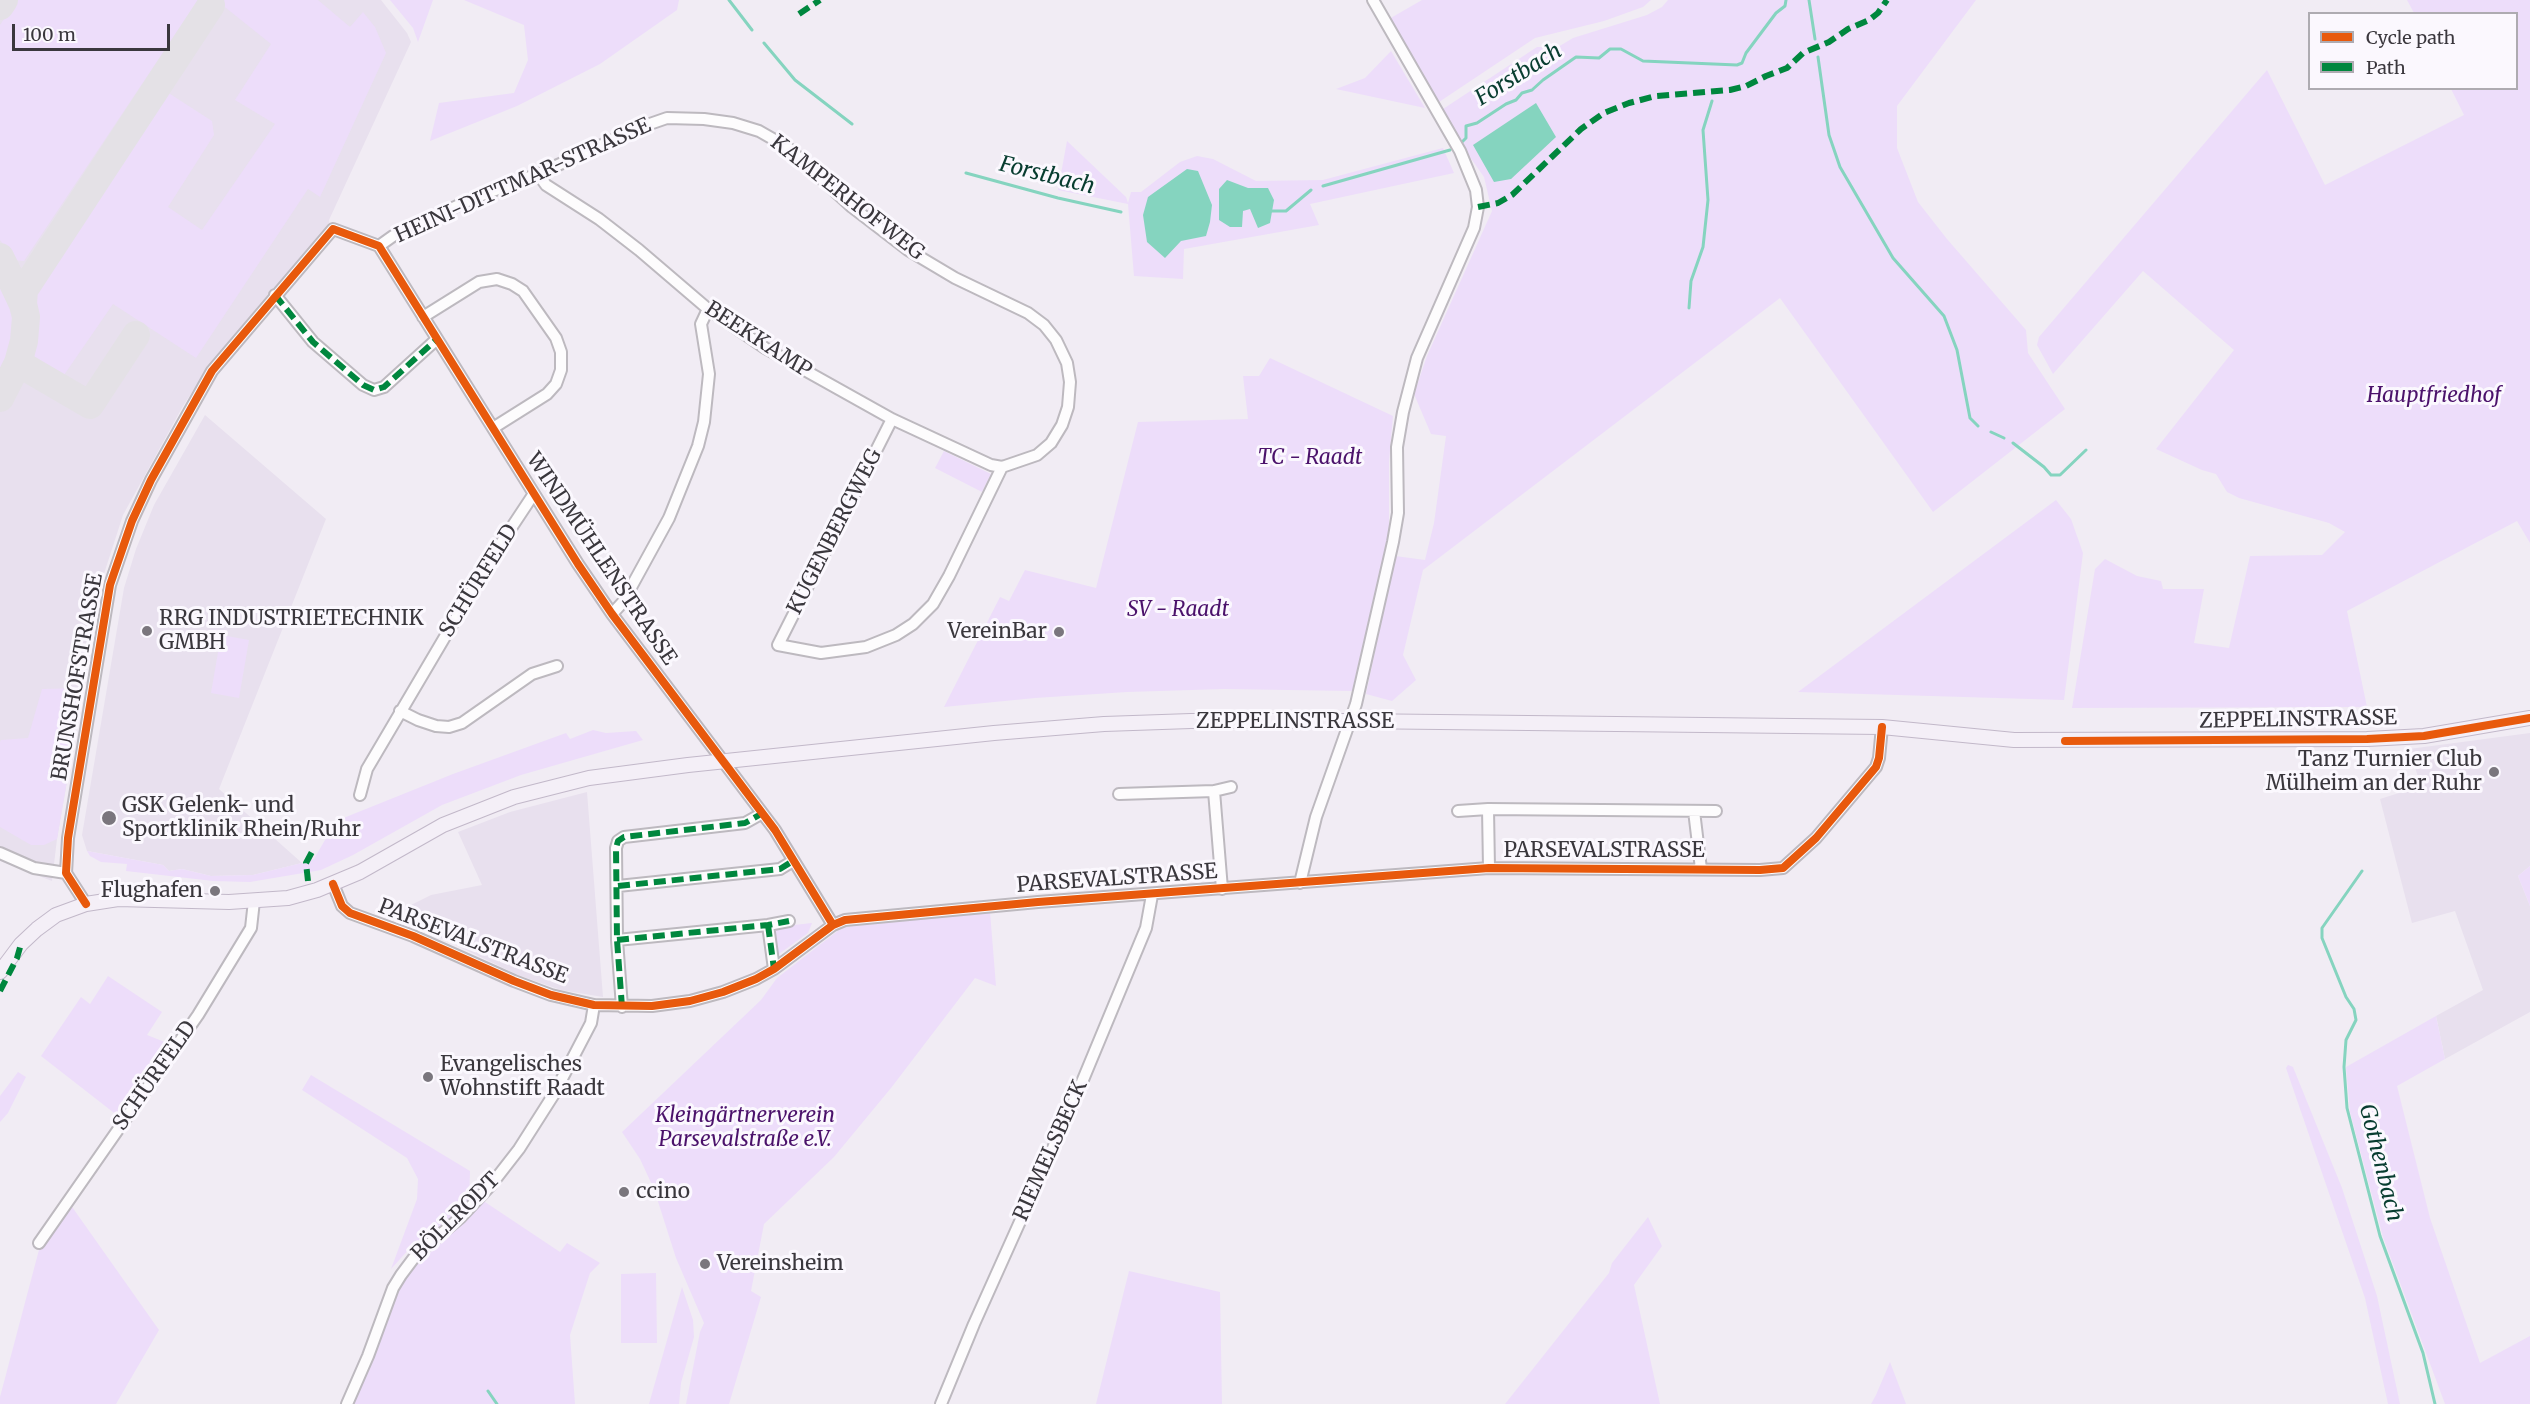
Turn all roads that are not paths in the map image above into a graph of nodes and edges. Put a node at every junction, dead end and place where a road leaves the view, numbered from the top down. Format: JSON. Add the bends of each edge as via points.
{"nodes":[{"id":1,"x":1373,"y":0,"type":"edge"},
{"id":2,"x":667,"y":118,"type":"joint"},
{"id":3,"x":538,"y":174,"type":"junction"},
{"id":4,"x":379,"y":246,"type":"junction"},
{"id":5,"x":275,"y":295,"type":"junction"},
{"id":6,"x":708,"y":309,"type":"junction"},
{"id":7,"x":423,"y":317,"type":"junction"},
{"id":8,"x":437,"y":339,"type":"junction"},
{"id":9,"x":892,"y":419,"type":"junction"},
{"id":10,"x":493,"y":428,"type":"junction"},
{"id":11,"x":1002,"y":467,"type":"junction"},
{"id":12,"x":533,"y":495,"type":"junction"},
{"id":13,"x":612,"y":614,"type":"junction"},
{"id":14,"x":557,"y":666,"type":"dead end"},
{"id":15,"x":400,"y":711,"type":"junction"},
{"id":16,"x":2530,"y":718,"type":"edge"},
{"id":17,"x":1351,"y":722,"type":"junction"},
{"id":18,"x":1882,"y":727,"type":"junction"},
{"id":19,"x":725,"y":762,"type":"junction"},
{"id":20,"x":1231,"y":787,"type":"dead end"},
{"id":21,"x":1214,"y":791,"type":"junction"},
{"id":22,"x":1119,"y":794,"type":"dead end"},
{"id":23,"x":360,"y":795,"type":"dead end"},
{"id":24,"x":1488,"y":809,"type":"junction"},
{"id":25,"x":1458,"y":811,"type":"dead end"},
{"id":26,"x":1694,"y":811,"type":"junction"},
{"id":27,"x":1716,"y":811,"type":"dead end"},
{"id":28,"x":761,"y":814,"type":"junction"},
{"id":29,"x":0,"y":853,"type":"edge"},
{"id":30,"x":793,"y":861,"type":"junction"},
{"id":31,"x":1489,"y":868,"type":"junction"},
{"id":32,"x":1701,"y":869,"type":"junction"},
{"id":33,"x":66,"y":873,"type":"junction"},
{"id":34,"x":1300,"y":883,"type":"junction"},
{"id":35,"x":333,"y":884,"type":"junction"},
{"id":36,"x":618,"y":886,"type":"junction"},
{"id":37,"x":1222,"y":889,"type":"junction"},
{"id":38,"x":1152,"y":895,"type":"junction"},
{"id":39,"x":254,"y":901,"type":"junction"},
{"id":40,"x":86,"y":904,"type":"junction"},
{"id":41,"x":789,"y":921,"type":"dead end"},
{"id":42,"x":833,"y":925,"type":"junction"},
{"id":43,"x":768,"y":926,"type":"junction"},
{"id":44,"x":617,"y":940,"type":"junction"},
{"id":45,"x":774,"y":969,"type":"junction"},
{"id":46,"x":0,"y":972,"type":"edge"},
{"id":47,"x":594,"y":1005,"type":"junction"},
{"id":48,"x":621,"y":1007,"type":"junction"},
{"id":49,"x":39,"y":1243,"type":"dead end"},
{"id":50,"x":347,"y":1404,"type":"edge"},
{"id":51,"x":941,"y":1404,"type":"edge"}],
"edges":[{"from":1,"to":17,"type":"street","via":[[1460,151],[1476,190],[1478,207],[1474,228],[1417,358],[1403,412],[1397,447],[1398,513]]},
{"from":2,"to":3,"type":"street","name":"HEINI-DITTMAR-STRASSE"},
{"from":2,"to":11,"type":"street","name":"KAMPERHOFWEG","via":[[733,123],[787,147],[852,207],[908,250],[1044,325],[1067,363],[1068,407],[1051,443],[1037,455]]},
{"from":3,"to":4,"type":"street","name":"HEINI-DITTMAR-STRASSE","via":[[474,198]]},
{"from":3,"to":6,"type":"street","name":"BEEKKAMP","via":[[546,184],[639,250]]},
{"from":4,"to":5,"type":"street","name":"BRUNSHOFSTRASSE","via":[[333,229]]},
{"from":4,"to":7,"type":"street","name":"WINDMÜHLENSTRASSE"},
{"from":5,"to":8,"type":"street","via":[[314,342],[374,390],[384,387]]},
{"from":5,"to":33,"type":"street","name":"BRUNSHOFSTRASSE","via":[[212,371],[132,521],[110,585],[68,836]]},
{"from":6,"to":9,"type":"street","name":"BEEKKAMP","via":[[774,353]]},
{"from":6,"to":13,"type":"street","via":[[701,324],[709,374],[698,446],[669,518],[623,602]]},
{"from":7,"to":8,"type":"street","name":"WINDMÜHLENSTRASSE"},
{"from":7,"to":10,"type":"street","via":[[479,282],[496,279],[523,291],[556,338],[561,370],[556,384],[547,394]]},
{"from":8,"to":10,"type":"street","name":"WINDMÜHLENSTRASSE"},
{"from":9,"to":11,"type":"street","name":"BEEKKAMP"},
{"from":9,"to":11,"type":"street","name":"KUGENBERGWEG","via":[[778,645],[821,652],[846,651],[886,640],[912,624],[933,604]]},
{"from":10,"to":12,"type":"street","name":"WINDMÜHLENSTRASSE"},
{"from":12,"to":13,"type":"street","name":"WINDMÜHLENSTRASSE"},
{"from":12,"to":15,"type":"street","name":"SCHÜRFELD"},
{"from":13,"to":19,"type":"street","name":"WINDMÜHLENSTRASSE"},
{"from":14,"to":15,"type":"street","via":[[532,674],[462,723],[449,727],[436,726]]},
{"from":15,"to":23,"type":"street","name":"SCHÜRFELD","via":[[367,769]]},
{"from":16,"to":18,"type":"main road","name":"ZEPPELINSTRASSE","via":[[2424,736],[2367,739],[2014,741]]},
{"from":17,"to":18,"type":"main road","name":"ZEPPELINSTRASSE"},
{"from":17,"to":19,"type":"main road","name":"ZEPPELINSTRASSE","via":[[1104,724]]},
{"from":17,"to":34,"type":"street","via":[[1316,817]]},
{"from":18,"to":32,"type":"street","name":"PARSEVALSTRASSE","via":[[1876,767],[1816,838],[1783,868]]},
{"from":19,"to":28,"type":"street","name":"WINDMÜHLENSTRASSE"},
{"from":19,"to":35,"type":"main road","name":"ZEPPELINSTRASSE","via":[[589,778],[514,797],[443,825]]},
{"from":20,"to":21,"type":"street"},
{"from":21,"to":22,"type":"street"},
{"from":21,"to":37,"type":"street","name":"PARSEVALSTRASSE"},
{"from":24,"to":25,"type":"street"},
{"from":24,"to":26,"type":"street"},
{"from":24,"to":31,"type":"street"},
{"from":26,"to":27,"type":"street"},
{"from":26,"to":32,"type":"street"},
{"from":28,"to":30,"type":"street","name":"WINDMÜHLENSTRASSE"},
{"from":28,"to":36,"type":"street","via":[[745,823],[624,837],[616,848]]},
{"from":29,"to":33,"type":"street","via":[[34,868]]},
{"from":30,"to":36,"type":"street","via":[[780,869]]},
{"from":30,"to":42,"type":"street","name":"WINDMÜHLENSTRASSE"},
{"from":31,"to":32,"type":"street","name":"PARSEVALSTRASSE"},
{"from":31,"to":34,"type":"street","name":"PARSEVALSTRASSE"},
{"from":33,"to":40,"type":"street"},
{"from":34,"to":37,"type":"street","name":"PARSEVALSTRASSE"},
{"from":35,"to":39,"type":"main road","name":"ZEPPELINSTRASSE","via":[[288,898]]},
{"from":35,"to":47,"type":"street","name":"PARSEVALSTRASSE","via":[[342,906],[350,914],[413,936],[533,988]]},
{"from":36,"to":44,"type":"street"},
{"from":37,"to":38,"type":"street","name":"PARSEVALSTRASSE"},
{"from":38,"to":42,"type":"street","name":"PARSEVALSTRASSE","via":[[845,920]]},
{"from":38,"to":51,"type":"street","name":"RIEMELSBECK","via":[[1146,928]]},
{"from":39,"to":40,"type":"main road","name":"ZEPPELINSTRASSE","via":[[138,899]]},
{"from":39,"to":49,"type":"street","name":"SCHÜRFELD","via":[[251,927],[198,1015]]},
{"from":40,"to":46,"type":"main road","name":"ZEPPELINSTRASSE","via":[[56,915],[37,929]]},
{"from":41,"to":43,"type":"street"},
{"from":42,"to":45,"type":"street","name":"PARSEVALSTRASSE"},
{"from":43,"to":44,"type":"street"},
{"from":43,"to":45,"type":"street"},
{"from":44,"to":48,"type":"street"},
{"from":45,"to":48,"type":"street","name":"PARSEVALSTRASSE","via":[[723,992],[690,1001]]},
{"from":47,"to":48,"type":"street","name":"PARSEVALSTRASSE"},
{"from":47,"to":50,"type":"street","name":"BÖLLRODT","via":[[591,1023],[519,1149],[468,1210],[416,1255],[401,1275]]}]}
